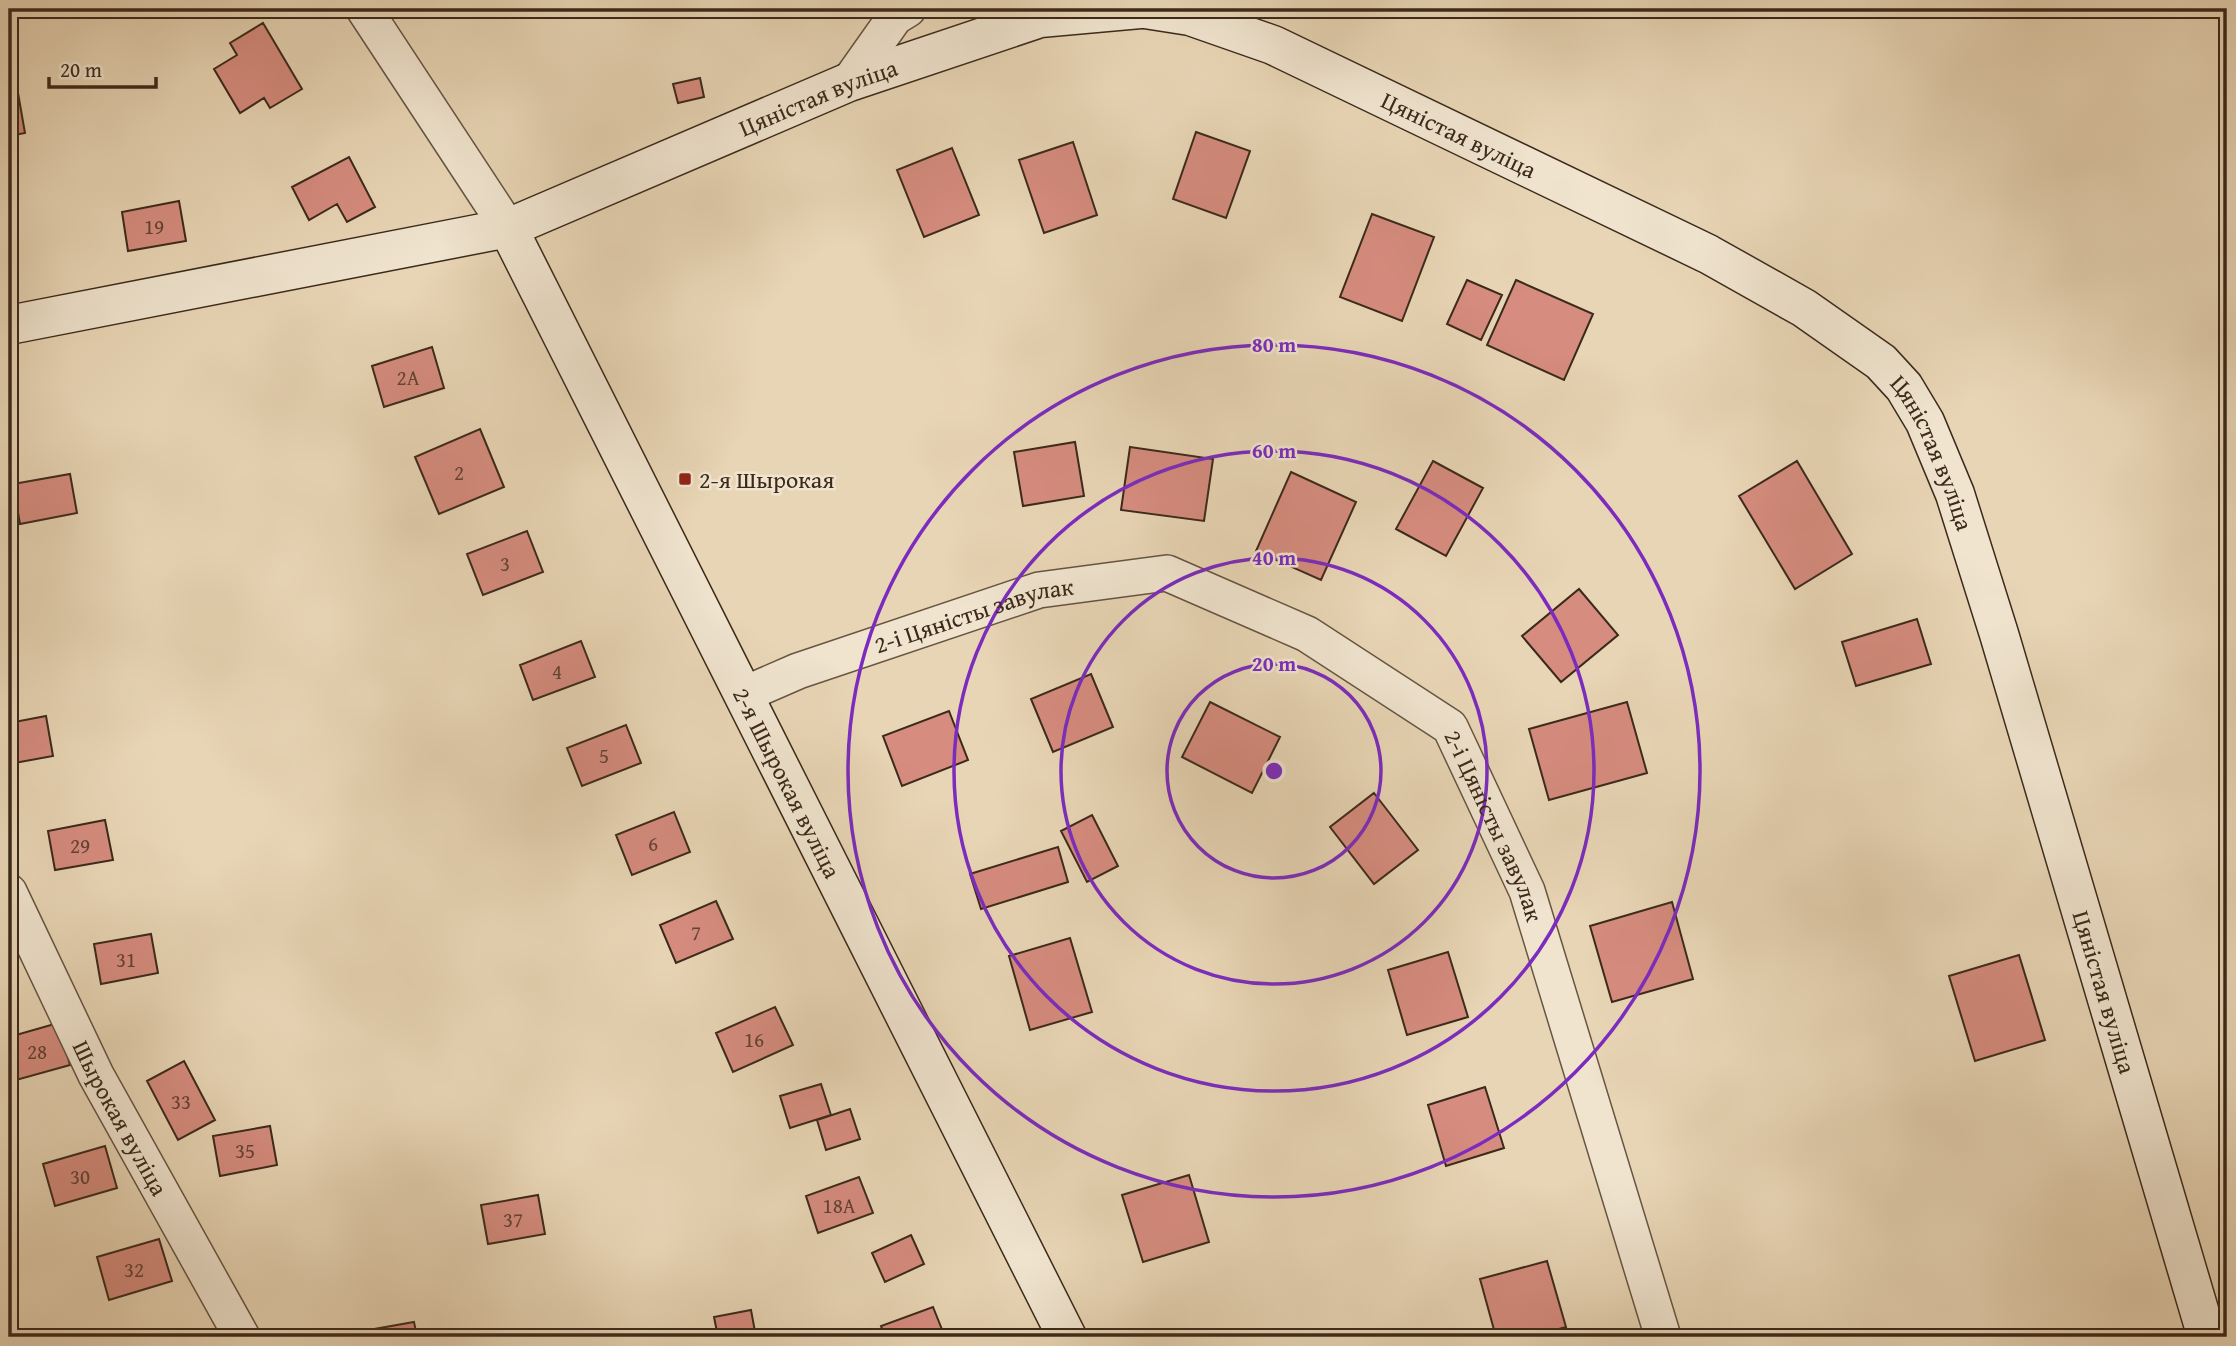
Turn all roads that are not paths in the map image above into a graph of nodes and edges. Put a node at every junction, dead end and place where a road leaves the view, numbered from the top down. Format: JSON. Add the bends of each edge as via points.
{"nodes":[{"id":1,"x":364,"y":9,"type":"edge"},
{"id":2,"x":908,"y":9,"type":"edge"},
{"id":3,"x":1140,"y":9,"type":"edge"},
{"id":4,"x":1145,"y":9,"type":"edge"},
{"id":5,"x":849,"y":82,"type":"junction"},
{"id":6,"x":508,"y":228,"type":"junction"},
{"id":7,"x":9,"y":325,"type":"edge"},
{"id":8,"x":743,"y":695,"type":"junction"},
{"id":9,"x":9,"y":892,"type":"edge"},
{"id":10,"x":242,"y":1337,"type":"edge"},
{"id":11,"x":1067,"y":1337,"type":"edge"},
{"id":12,"x":1663,"y":1337,"type":"edge"},
{"id":13,"x":2207,"y":1337,"type":"edge"}],
"edges":[{"from":1,"to":6,"type":"street"},
{"from":2,"to":5,"type":"street","via":[[895,17]]},
{"from":3,"to":5,"type":"street","name":"Цяністая вуліца","via":[[1040,18]]},
{"from":4,"to":13,"type":"street","name":"Цяністая вуліца","via":[[1190,16],[1273,45],[1708,254],[1804,308],[1881,362],[1904,387],[1925,422],[1955,494]]},
{"from":5,"to":6,"type":"street","name":"Цяністая вуліца"},
{"from":6,"to":7,"type":"street","name":"Цяністая вуліца"},
{"from":6,"to":8,"type":"street","name":"2-я Шырокая вуліца"},
{"from":8,"to":11,"type":"street","name":"2-я Шырокая вуліца"},
{"from":8,"to":12,"type":"street","name":"2-і Цяністы завулак","via":[[798,671],[1039,590],[1167,573],[1307,634],[1450,727],[1527,891]]},
{"from":9,"to":10,"type":"street","name":"Шырокая вуліца","via":[[96,1075]]}]}
